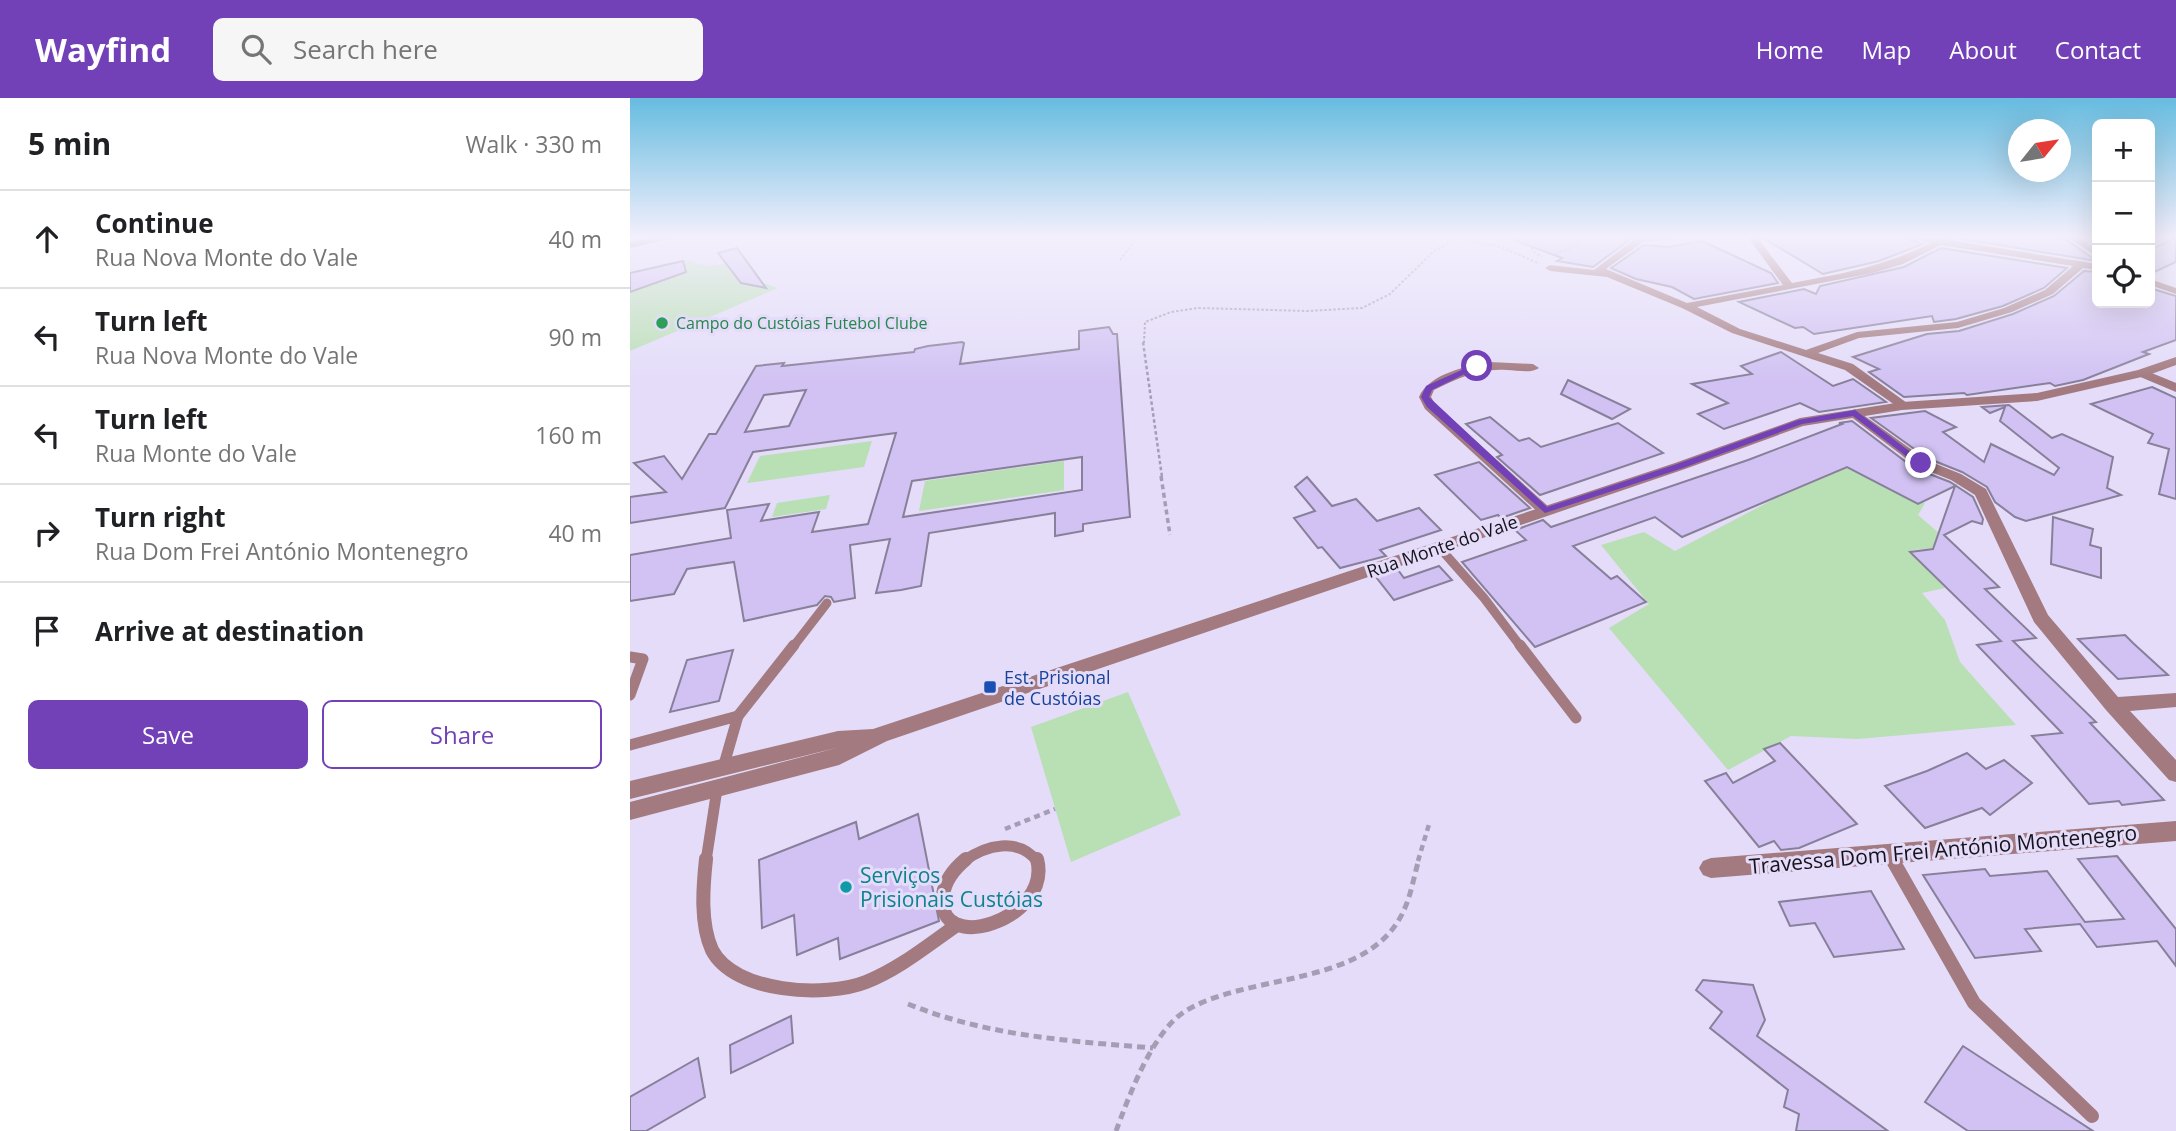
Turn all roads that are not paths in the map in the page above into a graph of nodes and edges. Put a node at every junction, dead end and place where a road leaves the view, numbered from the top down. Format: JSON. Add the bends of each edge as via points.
{"nodes":[{"id":1,"x":1634,"y":284,"type":"edge"},
{"id":2,"x":1788,"y":284,"type":"edge"},
{"id":3,"x":1803,"y":284,"type":"edge"},
{"id":4,"x":2058,"y":284,"type":"edge"},
{"id":5,"x":2156,"y":284,"type":"edge"},
{"id":6,"x":1790,"y":287,"type":"junction"},
{"id":7,"x":2176,"y":291,"type":"edge"},
{"id":8,"x":1686,"y":306,"type":"junction"},
{"id":9,"x":1808,"y":353,"type":"junction"},
{"id":10,"x":2176,"y":361,"type":"edge"},
{"id":11,"x":1533,"y":368,"type":"dead end"},
{"id":12,"x":2142,"y":373,"type":"junction"},
{"id":13,"x":2176,"y":388,"type":"edge"},
{"id":14,"x":1902,"y":406,"type":"junction"},
{"id":15,"x":1855,"y":413,"type":"junction"},
{"id":16,"x":1545,"y":510,"type":"junction"},
{"id":17,"x":1439,"y":547,"type":"junction"},
{"id":18,"x":827,"y":603,"type":"dead end"},
{"id":19,"x":630,"y":657,"type":"edge"},
{"id":20,"x":630,"y":695,"type":"edge"},
{"id":21,"x":2176,"y":700,"type":"edge"},
{"id":22,"x":2113,"y":705,"type":"junction"},
{"id":23,"x":738,"y":716,"type":"junction"},
{"id":24,"x":1576,"y":718,"type":"dead end"},
{"id":25,"x":880,"y":735,"type":"junction"},
{"id":26,"x":630,"y":745,"type":"edge"},
{"id":27,"x":723,"y":768,"type":"junction"},
{"id":28,"x":2176,"y":775,"type":"edge"},
{"id":29,"x":717,"y":789,"type":"junction"},
{"id":30,"x":630,"y":790,"type":"edge"},
{"id":31,"x":630,"y":811,"type":"edge"},
{"id":32,"x":2176,"y":831,"type":"edge"},
{"id":33,"x":1889,"y":854,"type":"junction"},
{"id":34,"x":1711,"y":868,"type":"dead end"},
{"id":35,"x":957,"y":925,"type":"junction"},
{"id":36,"x":2092,"y":1116,"type":"dead end"}],
"edges":[{"from":1,"to":8,"type":"street"},
{"from":2,"to":6,"type":"street"},
{"from":3,"to":6,"type":"street"},
{"from":4,"to":9,"type":"street","via":[[2008,310],[1958,325],[1857,335]]},
{"from":5,"to":7,"type":"street"},
{"from":6,"to":8,"type":"street"},
{"from":8,"to":9,"type":"street","via":[[1736,331]]},
{"from":9,"to":14,"type":"street","via":[[1849,366]]},
{"from":10,"to":12,"type":"street","name":"Rua Monte do Vale"},
{"from":11,"to":16,"type":"street","via":[[1477,366],[1429,388],[1425,397]]},
{"from":12,"to":13,"type":"street"},
{"from":12,"to":14,"type":"street","name":"Rua Monte do Vale","via":[[2037,397]]},
{"from":14,"to":15,"type":"street","name":"Rua Monte do Vale"},
{"from":15,"to":16,"type":"street","name":"Rua Monte do Vale","via":[[1801,422]]},
{"from":15,"to":22,"type":"street","via":[[1921,463],[1982,492],[2040,618]]},
{"from":16,"to":17,"type":"street","name":"Rua Monte do Vale"},
{"from":17,"to":24,"type":"lane"},
{"from":17,"to":25,"type":"street","name":"Rua Monte do Vale"},
{"from":18,"to":23,"type":"lane"},
{"from":19,"to":20,"type":"lane","via":[[643,659]]},
{"from":21,"to":22,"type":"street"},
{"from":22,"to":28,"type":"street"},
{"from":23,"to":26,"type":"lane"},
{"from":23,"to":27,"type":"lane"},
{"from":25,"to":27,"type":"street","name":"Rua Monte do Vale","via":[[838,739]]},
{"from":25,"to":29,"type":"street","name":"Rua Monte do Vale","via":[[839,757]]},
{"from":27,"to":29,"type":"street"},
{"from":27,"to":30,"type":"street","name":"Rua Monte do Vale"},
{"from":29,"to":31,"type":"street","name":"Rua Monte do Vale"},
{"from":29,"to":35,"type":"lane","via":[[707,843],[704,901],[712,950],[727,970],[762,985],[850,988]]},
{"from":32,"to":33,"type":"street","name":"Travessa Dom Frei António Montenegro"},
{"from":33,"to":34,"type":"street","name":"Travessa Dom Frei António Montenegro"},
{"from":33,"to":36,"type":"lane","via":[[1974,1003]]},
{"from":35,"to":35,"type":"lane","via":[[946,917],[942,905],[948,878],[958,866],[987,848],[1010,845],[1037,859],[1038,885],[1019,911],[987,927]]}]}
